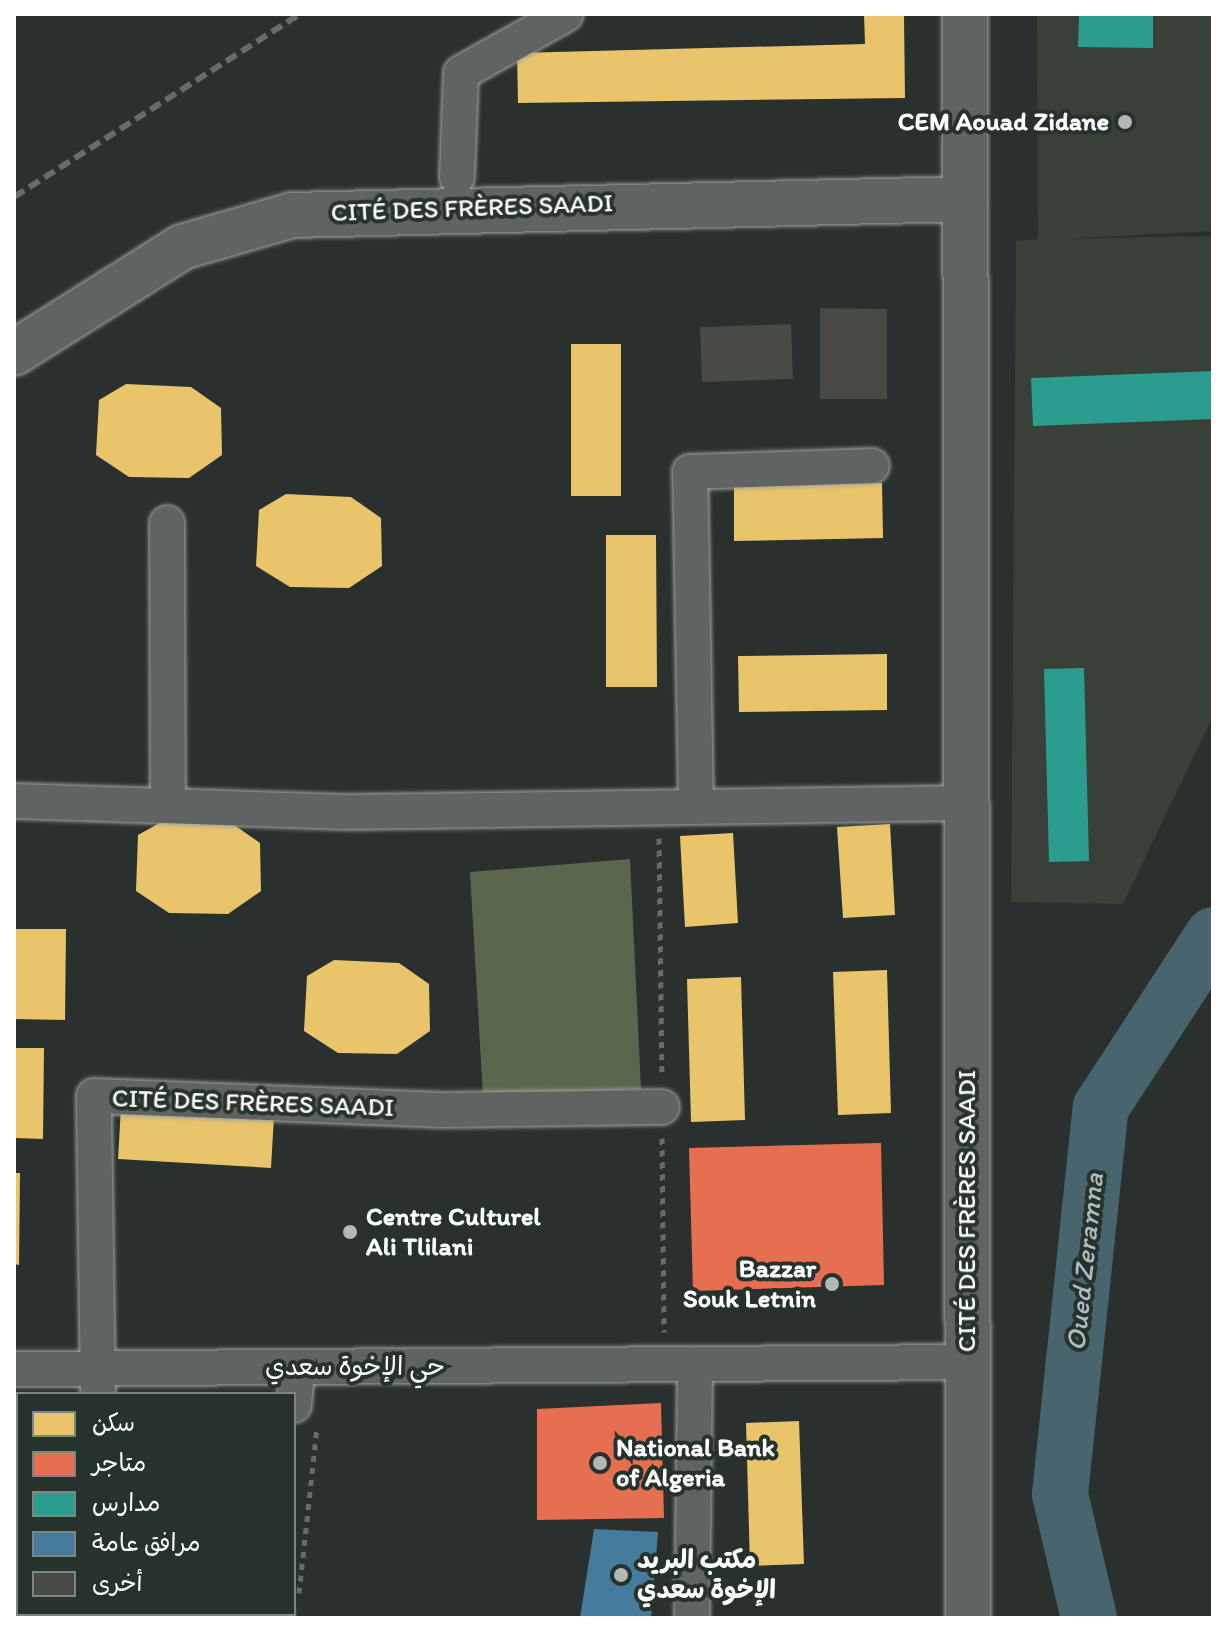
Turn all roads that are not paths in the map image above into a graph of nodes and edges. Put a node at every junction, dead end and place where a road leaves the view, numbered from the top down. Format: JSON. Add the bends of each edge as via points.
{"nodes":[{"id":1,"x":566,"y":14,"type":"edge"},
{"id":2,"x":965,"y":14,"type":"edge"},
{"id":3,"x":457,"y":177,"type":"junction"},
{"id":4,"x":965,"y":184,"type":"junction"},
{"id":5,"x":14,"y":321,"type":"edge"},
{"id":6,"x":14,"y":353,"type":"edge"},
{"id":7,"x":872,"y":466,"type":"dead end"},
{"id":8,"x":167,"y":523,"type":"dead end"},
{"id":9,"x":14,"y":801,"type":"edge"},
{"id":10,"x":968,"y":803,"type":"junction"},
{"id":11,"x":696,"y":804,"type":"junction"},
{"id":12,"x":168,"y":806,"type":"junction"},
{"id":13,"x":662,"y":1107,"type":"dead end"},
{"id":14,"x":967,"y":1362,"type":"junction"},
{"id":15,"x":695,"y":1364,"type":"junction"},
{"id":16,"x":310,"y":1367,"type":"junction"},
{"id":17,"x":14,"y":1369,"type":"edge"},
{"id":18,"x":98,"y":1382,"type":"edge"},
{"id":19,"x":296,"y":1400,"type":"edge"},
{"id":20,"x":692,"y":1618,"type":"edge"},
{"id":21,"x":968,"y":1618,"type":"edge"}],
"edges":[{"from":1,"to":3,"type":"street","name":"CITÉ DES FRÈRES SAADI","via":[[461,73]]},
{"from":2,"to":4,"type":"main road","name":"CITÉ DES FRÈRES SAADI"},
{"from":3,"to":4,"type":"main road","name":"CITÉ DES FRÈRES SAADI"},
{"from":3,"to":5,"type":"main road","name":"CITÉ DES FRÈRES SAADI","via":[[286,188],[231,202],[174,226]]},
{"from":4,"to":6,"type":"main road","name":"CITÉ DES FRÈRES SAADI","via":[[292,215],[182,247]]},
{"from":4,"to":10,"type":"main road","name":"CITÉ DES FRÈRES SAADI"},
{"from":7,"to":11,"type":"street","via":[[690,472]]},
{"from":8,"to":12,"type":"street"},
{"from":9,"to":12,"type":"street"},
{"from":10,"to":11,"type":"street"},
{"from":10,"to":14,"type":"main road","name":"CITÉ DES FRÈRES SAADI"},
{"from":11,"to":12,"type":"street","via":[[346,812]]},
{"from":13,"to":18,"type":"street","name":"CITÉ DES FRÈRES SAADI","via":[[443,1110],[94,1096]]},
{"from":14,"to":15,"type":"street","name":"حي الإخوة سعدي"},
{"from":14,"to":21,"type":"main road","name":"CITÉ DES FRÈRES SAADI"},
{"from":15,"to":16,"type":"street","name":"حي الإخوة سعدي"},
{"from":15,"to":20,"type":"street"},
{"from":16,"to":18,"type":"street","name":"حي الإخوة سعدي"},
{"from":16,"to":19,"type":"street"},
{"from":17,"to":18,"type":"street","name":"حي الإخوة سعدي"}]}
